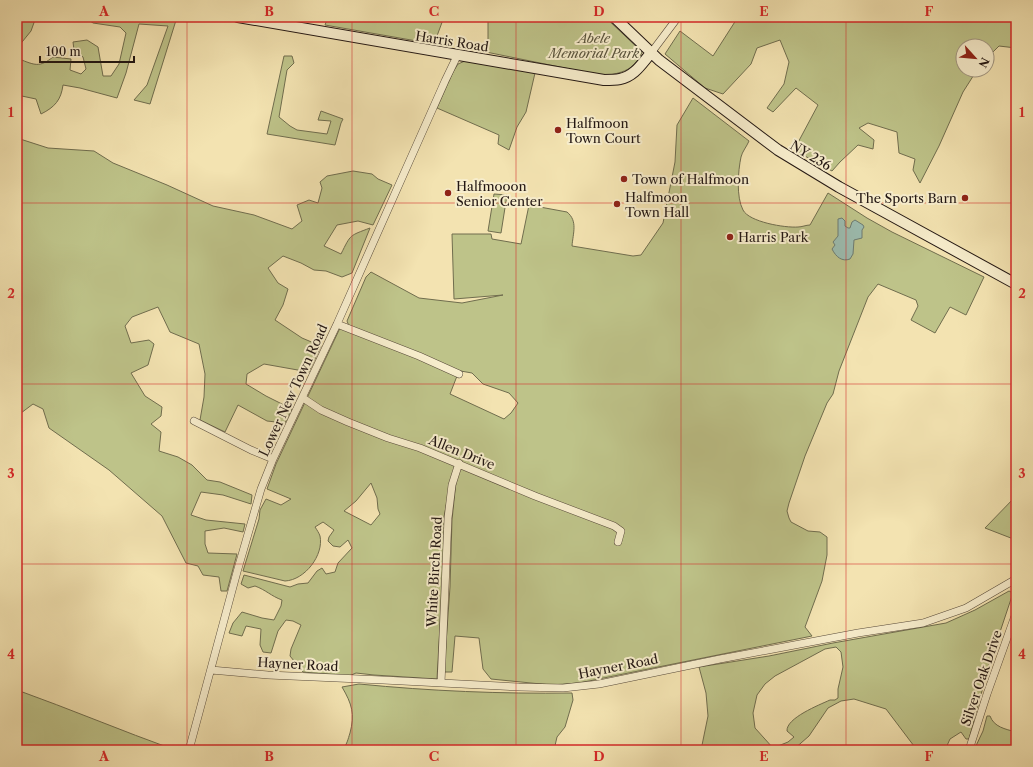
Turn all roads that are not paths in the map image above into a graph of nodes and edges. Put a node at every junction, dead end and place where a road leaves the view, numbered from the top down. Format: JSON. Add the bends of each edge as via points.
{"nodes":[{"id":1,"x":238,"y":17,"type":"edge"},
{"id":2,"x":614,"y":17,"type":"edge"},
{"id":3,"x":678,"y":17,"type":"edge"},
{"id":4,"x":651,"y":53,"type":"junction"},
{"id":5,"x":458,"y":54,"type":"junction"},
{"id":6,"x":1016,"y":284,"type":"edge"},
{"id":7,"x":337,"y":324,"type":"junction"},
{"id":8,"x":459,"y":374,"type":"dead end"},
{"id":9,"x":303,"y":398,"type":"junction"},
{"id":10,"x":194,"y":421,"type":"dead end"},
{"id":11,"x":273,"y":459,"type":"junction"},
{"id":12,"x":459,"y":463,"type":"junction"},
{"id":13,"x":618,"y":542,"type":"dead end"},
{"id":14,"x":1016,"y":579,"type":"edge"},
{"id":15,"x":1016,"y":613,"type":"edge"},
{"id":16,"x":211,"y":670,"type":"junction"},
{"id":17,"x":440,"y":683,"type":"junction"},
{"id":18,"x":190,"y":750,"type":"edge"},
{"id":19,"x":970,"y":750,"type":"edge"}],
"edges":[{"from":1,"to":5,"type":"main road","name":"Harris Road"},
{"from":2,"to":4,"type":"main road","name":"NY 236","number":"NY 236"},
{"from":3,"to":4,"type":"street"},
{"from":4,"to":5,"type":"main road","name":"Harris Road","via":[[637,70],[628,76],[604,80]]},
{"from":4,"to":6,"type":"main road","name":"NY 236","number":"NY 236","via":[[778,150],[839,187]]},
{"from":5,"to":7,"type":"street","name":"Lower New Town Road"},
{"from":7,"to":8,"type":"street"},
{"from":7,"to":9,"type":"street","name":"Lower New Town Road"},
{"from":9,"to":11,"type":"street","name":"Lower New Town Road"},
{"from":9,"to":12,"type":"street","name":"Allen Drive","via":[[321,410],[348,422]]},
{"from":10,"to":11,"type":"street"},
{"from":11,"to":16,"type":"street","name":"Lower New Town Road","via":[[261,489]]},
{"from":12,"to":13,"type":"street","name":"Allen Drive","via":[[614,526],[621,531]]},
{"from":12,"to":17,"type":"street","name":"White Birch Road","via":[[452,485],[448,518]]},
{"from":14,"to":17,"type":"street","name":"Hayner Road","via":[[966,608],[923,623],[858,633],[599,684],[561,688]]},
{"from":15,"to":19,"type":"street","name":"Silver Oak Drive"},
{"from":16,"to":17,"type":"street","name":"Hayner Road"},
{"from":16,"to":18,"type":"street","name":"Lower New Town Road"}]}
